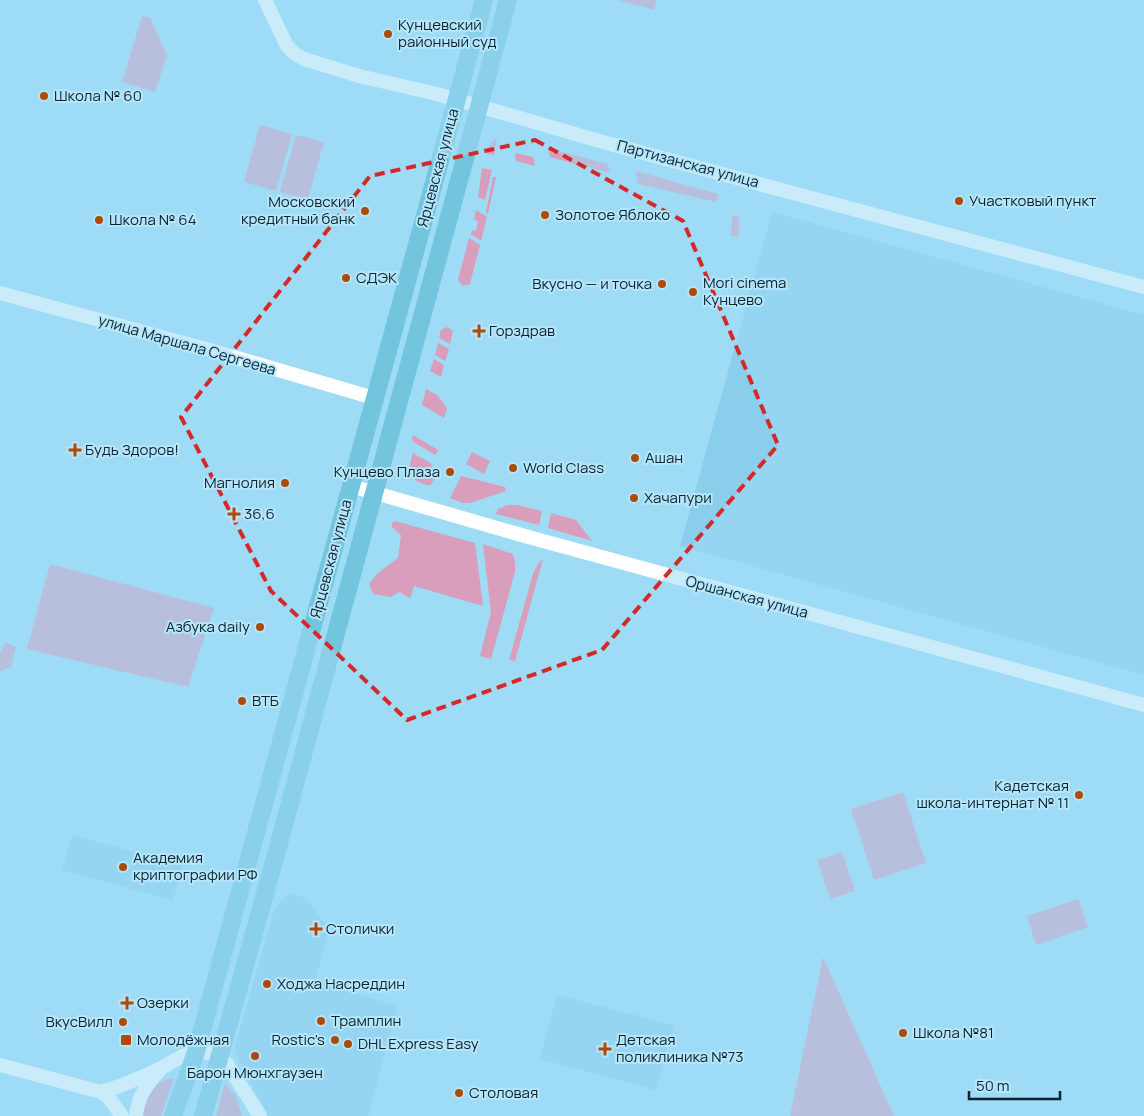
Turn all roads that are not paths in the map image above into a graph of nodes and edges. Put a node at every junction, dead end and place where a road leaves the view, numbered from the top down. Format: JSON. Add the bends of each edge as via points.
{"nodes":[{"id":1,"x":265,"y":0,"type":"edge"},
{"id":2,"x":484,"y":0,"type":"edge"},
{"id":3,"x":508,"y":0,"type":"edge"},
{"id":4,"x":456,"y":100,"type":"junction"},
{"id":5,"x":478,"y":107,"type":"junction"},
{"id":6,"x":1144,"y":287,"type":"edge"},
{"id":7,"x":0,"y":293,"type":"edge"},
{"id":8,"x":374,"y":398,"type":"junction"},
{"id":9,"x":351,"y":486,"type":"junction"},
{"id":10,"x":374,"y":492,"type":"junction"},
{"id":11,"x":1144,"y":705,"type":"edge"},
{"id":12,"x":196,"y":1052,"type":"junction"},
{"id":13,"x":220,"y":1057,"type":"junction"},
{"id":14,"x":0,"y":1066,"type":"edge"},
{"id":15,"x":163,"y":1067,"type":"junction"},
{"id":16,"x":243,"y":1087,"type":"junction"},
{"id":17,"x":101,"y":1092,"type":"junction"},
{"id":18,"x":122,"y":1116,"type":"edge"},
{"id":19,"x":136,"y":1116,"type":"edge"},
{"id":20,"x":173,"y":1116,"type":"edge"},
{"id":21,"x":203,"y":1116,"type":"edge"},
{"id":22,"x":248,"y":1116,"type":"edge"},
{"id":23,"x":260,"y":1116,"type":"edge"}],
"edges":[{"from":1,"to":4,"type":"street","name":"Партизанская улица","via":[[287,46],[304,59]]},
{"from":2,"to":4,"type":"main road","name":"Ярцевская улица"},
{"from":3,"to":5,"type":"main road","name":"Ярцевская улица"},
{"from":4,"to":5,"type":"street","name":"Партизанская улица"},
{"from":4,"to":8,"type":"main road","name":"Ярцевская улица"},
{"from":5,"to":6,"type":"street","name":"Партизанская улица"},
{"from":5,"to":10,"type":"main road","name":"Ярцевская улица"},
{"from":7,"to":8,"type":"street","name":"улица Маршала Сергеева"},
{"from":8,"to":9,"type":"main road","name":"Ярцевская улица"},
{"from":9,"to":10,"type":"street","name":"Оршанская улица"},
{"from":9,"to":12,"type":"main road","name":"Ярцевская улица"},
{"from":10,"to":11,"type":"street","name":"Оршанская улица"},
{"from":10,"to":13,"type":"main road","name":"Ярцевская улица"},
{"from":12,"to":13,"type":"street"},
{"from":12,"to":15,"type":"street"},
{"from":12,"to":20,"type":"main road","name":"Ярцевская улица"},
{"from":13,"to":16,"type":"street"},
{"from":13,"to":21,"type":"main road","name":"Ярцевская улица"},
{"from":14,"to":17,"type":"street"},
{"from":15,"to":17,"type":"street"},
{"from":15,"to":19,"type":"street","via":[[142,1092]]},
{"from":16,"to":22,"type":"street"},
{"from":16,"to":23,"type":"street"},
{"from":17,"to":18,"type":"street"}]}
